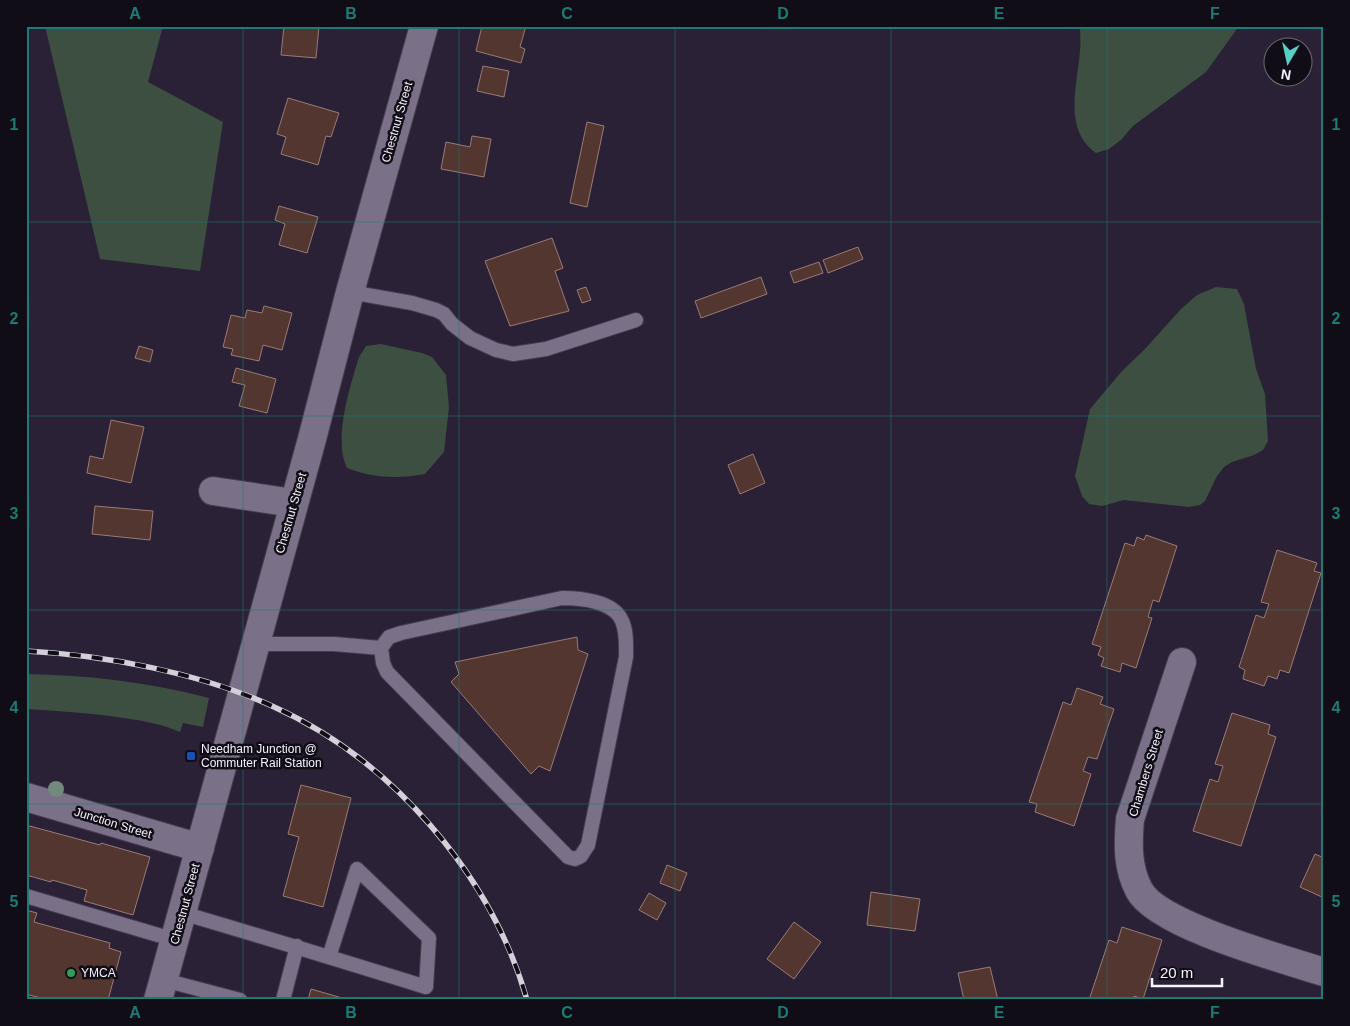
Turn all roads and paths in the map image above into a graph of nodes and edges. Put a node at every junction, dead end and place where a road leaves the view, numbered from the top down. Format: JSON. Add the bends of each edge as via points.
{"nodes":[{"id":1,"x":424,"y":26,"type":"edge"},
{"id":2,"x":350,"y":292,"type":"junction"},
{"id":3,"x":636,"y":320,"type":"dead end"},
{"id":4,"x":213,"y":491,"type":"dead end"},
{"id":5,"x":293,"y":503,"type":"junction"},
{"id":6,"x":255,"y":644,"type":"junction"},
{"id":7,"x":381,"y":648,"type":"junction"},
{"id":8,"x":1182,"y":662,"type":"dead end"},
{"id":9,"x":26,"y":797,"type":"edge"},
{"id":10,"x":200,"y":848,"type":"junction"},
{"id":11,"x":26,"y":896,"type":"edge"},
{"id":12,"x":182,"y":913,"type":"junction"},
{"id":13,"x":175,"y":940,"type":"junction"},
{"id":14,"x":297,"y":946,"type":"junction"},
{"id":15,"x":329,"y":956,"type":"junction"},
{"id":16,"x":1324,"y":972,"type":"edge"},
{"id":17,"x":161,"y":990,"type":"edge"},
{"id":18,"x":240,"y":1000,"type":"edge"},
{"id":19,"x":283,"y":1000,"type":"edge"}],
"edges":[{"from":1,"to":2,"type":"main road","name":"Chestnut Street"},
{"from":2,"to":3,"type":"lane","via":[[436,310],[470,338],[513,354],[546,349]]},
{"from":2,"to":5,"type":"main road","name":"Chestnut Street"},
{"from":4,"to":5,"type":"main road"},
{"from":5,"to":6,"type":"main road","name":"Chestnut Street"},
{"from":6,"to":7,"type":"lane","via":[[334,644]]},
{"from":6,"to":10,"type":"main road","name":"Chestnut Street"},
{"from":7,"to":7,"type":"lane","via":[[387,672],[568,857],[575,859],[581,856],[588,845],[626,657],[622,620],[612,610],[589,600],[562,598],[401,633],[389,637]]},
{"from":8,"to":16,"type":"main road","name":"Chambers Street","via":[[1130,819],[1129,862],[1140,891],[1153,906],[1176,920]]},
{"from":9,"to":10,"type":"main road","name":"Junction Street"},
{"from":10,"to":12,"type":"main road","name":"Chestnut Street"},
{"from":11,"to":13,"type":"lane"},
{"from":12,"to":13,"type":"main road","name":"Chestnut Street"},
{"from":12,"to":14,"type":"lane"},
{"from":13,"to":17,"type":"main road","name":"Chestnut Street"},
{"from":14,"to":15,"type":"lane"},
{"from":14,"to":19,"type":"lane"},
{"from":15,"to":15,"type":"lane","via":[[358,869],[429,938],[426,987]]},
{"from":17,"to":18,"type":"lane"}]}
